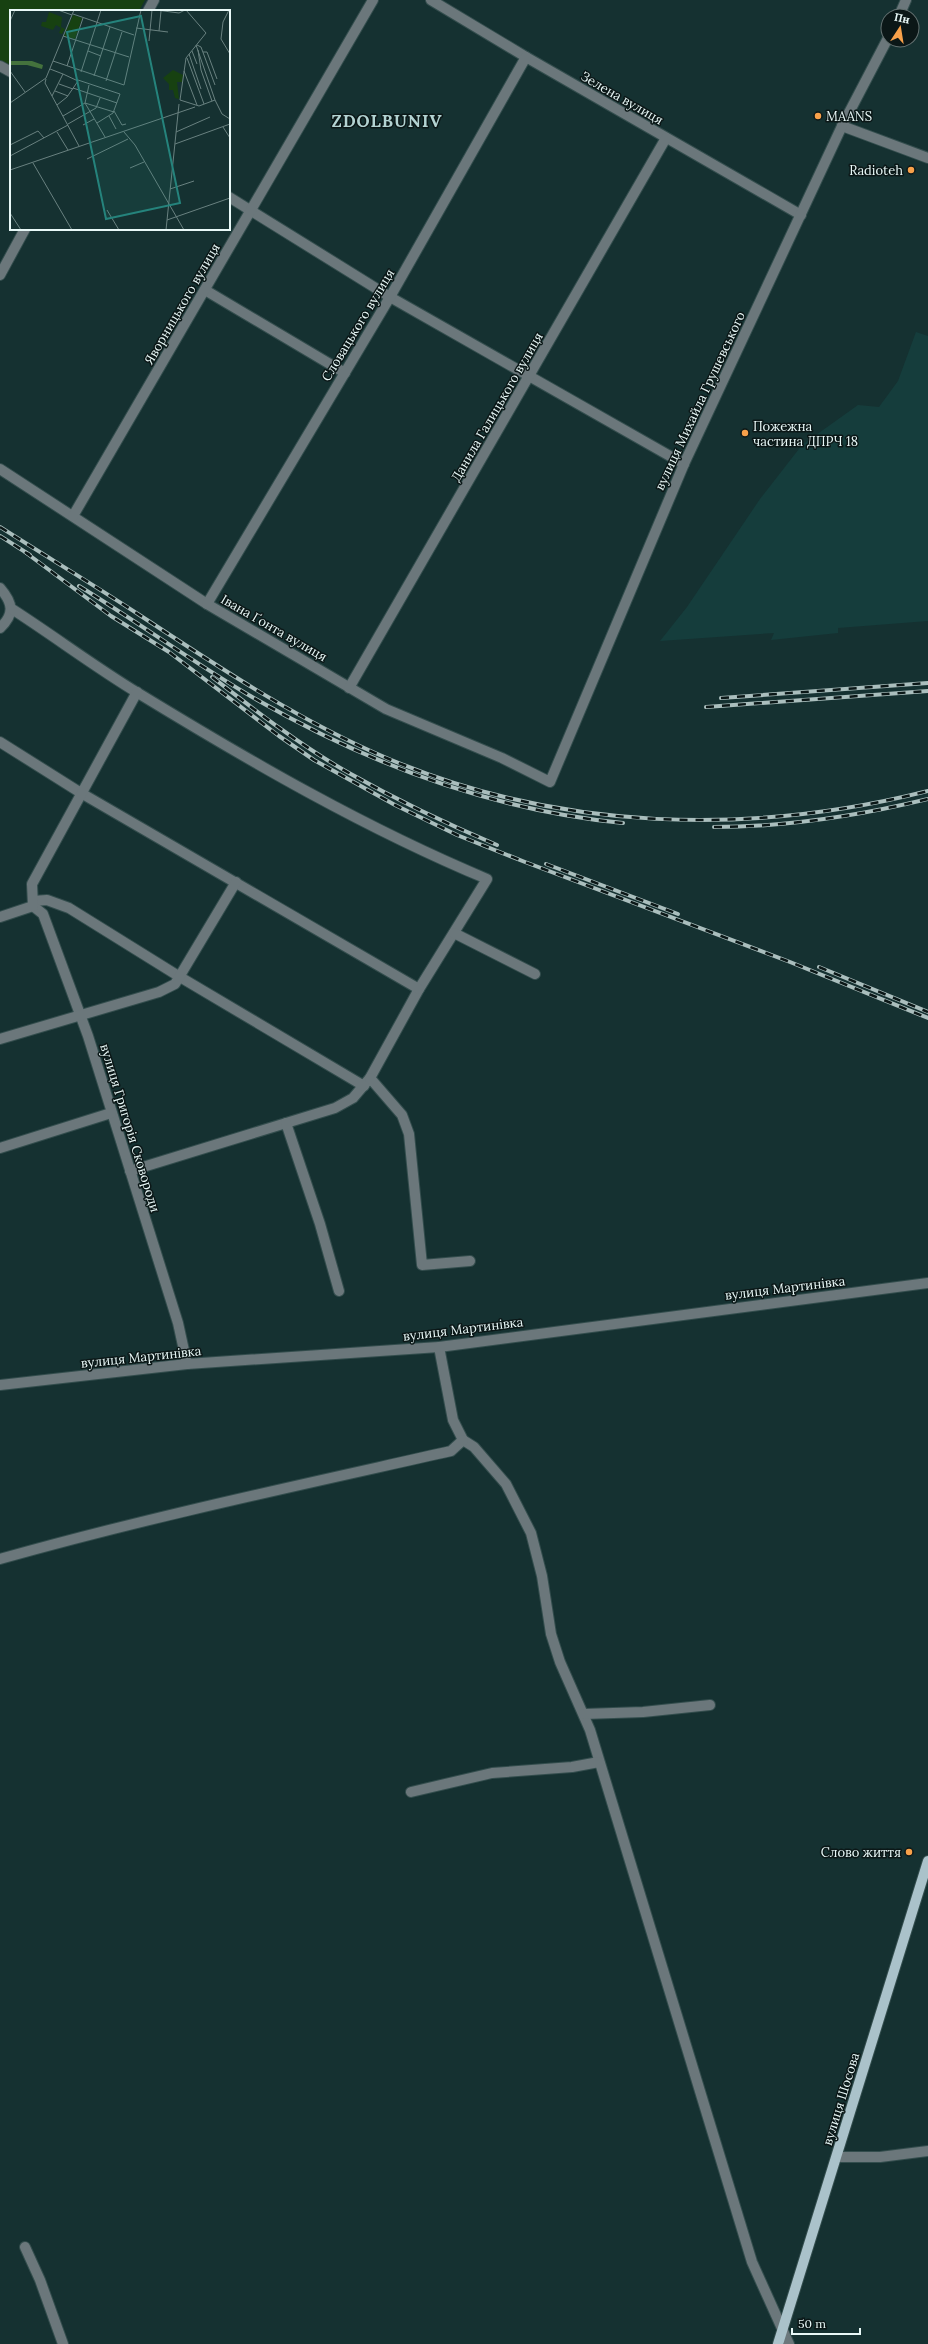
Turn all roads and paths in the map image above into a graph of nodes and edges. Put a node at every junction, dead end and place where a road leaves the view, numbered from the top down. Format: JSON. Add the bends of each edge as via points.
{"nodes":[{"id":1,"x":154,"y":0,"type":"edge"},
{"id":2,"x":373,"y":0,"type":"edge"},
{"id":3,"x":431,"y":0,"type":"edge"},
{"id":4,"x":149,"y":10,"type":"edge"},
{"id":5,"x":883,"y":48,"type":"edge"},
{"id":6,"x":526,"y":57,"type":"junction"},
{"id":7,"x":0,"y":66,"type":"edge"},
{"id":8,"x":10,"y":71,"type":"edge"},
{"id":9,"x":842,"y":126,"type":"junction"},
{"id":10,"x":666,"y":138,"type":"junction"},
{"id":11,"x":928,"y":158,"type":"edge"},
{"id":12,"x":230,"y":198,"type":"edge"},
{"id":13,"x":252,"y":210,"type":"junction"},
{"id":14,"x":801,"y":215,"type":"junction"},
{"id":15,"x":24,"y":230,"type":"edge"},
{"id":16,"x":0,"y":274,"type":"edge"},
{"id":17,"x":206,"y":290,"type":"junction"},
{"id":18,"x":390,"y":297,"type":"junction"},
{"id":19,"x":344,"y":373,"type":"junction"},
{"id":20,"x":530,"y":378,"type":"junction"},
{"id":21,"x":684,"y":464,"type":"junction"},
{"id":22,"x":0,"y":469,"type":"edge"},
{"id":23,"x":73,"y":516,"type":"junction"},
{"id":24,"x":0,"y":588,"type":"edge"},
{"id":25,"x":207,"y":604,"type":"junction"},
{"id":26,"x":12,"y":610,"type":"junction"},
{"id":27,"x":0,"y":628,"type":"edge"},
{"id":28,"x":349,"y":688,"type":"junction"},
{"id":29,"x":137,"y":692,"type":"junction"},
{"id":30,"x":0,"y":742,"type":"edge"},
{"id":31,"x":550,"y":782,"type":"joint"},
{"id":32,"x":81,"y":793,"type":"junction"},
{"id":33,"x":236,"y":882,"type":"junction"},
{"id":34,"x":33,"y":903,"type":"junction"},
{"id":35,"x":0,"y":917,"type":"edge"},
{"id":36,"x":454,"y":933,"type":"junction"},
{"id":37,"x":535,"y":974,"type":"dead end"},
{"id":38,"x":180,"y":977,"type":"junction"},
{"id":39,"x":419,"y":989,"type":"junction"},
{"id":40,"x":80,"y":1015,"type":"junction"},
{"id":41,"x":0,"y":1039,"type":"edge"},
{"id":42,"x":367,"y":1082,"type":"junction"},
{"id":43,"x":111,"y":1112,"type":"junction"},
{"id":44,"x":286,"y":1123,"type":"junction"},
{"id":45,"x":0,"y":1148,"type":"edge"},
{"id":46,"x":130,"y":1171,"type":"junction"},
{"id":47,"x":470,"y":1261,"type":"dead end"},
{"id":48,"x":928,"y":1283,"type":"edge"},
{"id":49,"x":339,"y":1291,"type":"dead end"},
{"id":50,"x":439,"y":1347,"type":"junction"},
{"id":51,"x":187,"y":1364,"type":"junction"},
{"id":52,"x":0,"y":1385,"type":"edge"},
{"id":53,"x":463,"y":1440,"type":"junction"},
{"id":54,"x":0,"y":1558,"type":"edge"},
{"id":55,"x":710,"y":1705,"type":"dead end"},
{"id":56,"x":584,"y":1714,"type":"junction"},
{"id":57,"x":599,"y":1762,"type":"junction"},
{"id":58,"x":411,"y":1792,"type":"dead end"},
{"id":59,"x":928,"y":1860,"type":"edge"},
{"id":60,"x":928,"y":2151,"type":"edge"},
{"id":61,"x":837,"y":2157,"type":"junction"},
{"id":62,"x":25,"y":2247,"type":"dead end"},
{"id":63,"x":782,"y":2332,"type":"junction"},
{"id":64,"x":63,"y":2344,"type":"edge"},
{"id":65,"x":778,"y":2344,"type":"edge"},
{"id":66,"x":789,"y":2344,"type":"edge"}],
"edges":[{"from":1,"to":4,"type":"street"},
{"from":2,"to":13,"type":"street","name":"Яворницького вулиця"},
{"from":3,"to":6,"type":"street","name":"Зелена вулиця"},
{"from":5,"to":9,"type":"street","name":"вулиця Михайла Грушевського"},
{"from":6,"to":10,"type":"street","name":"Зелена вулиця"},
{"from":6,"to":18,"type":"street","name":"Словацького вулиця"},
{"from":7,"to":8,"type":"street"},
{"from":9,"to":11,"type":"street"},
{"from":9,"to":14,"type":"street","name":"вулиця Михайла Грушевського"},
{"from":10,"to":14,"type":"street","name":"Зелена вулиця"},
{"from":10,"to":20,"type":"street","name":"Данила Галицького вулиця"},
{"from":12,"to":13,"type":"street"},
{"from":13,"to":17,"type":"street","name":"Яворницького вулиця"},
{"from":13,"to":18,"type":"street"},
{"from":14,"to":21,"type":"street","name":"вулиця Михайла Грушевського"},
{"from":15,"to":16,"type":"street"},
{"from":17,"to":19,"type":"street"},
{"from":17,"to":23,"type":"street","name":"Яворницького вулиця"},
{"from":18,"to":19,"type":"street","name":"Словацького вулиця"},
{"from":18,"to":20,"type":"street"},
{"from":19,"to":25,"type":"street","name":"Словацького вулиця"},
{"from":20,"to":21,"type":"street"},
{"from":20,"to":28,"type":"street","name":"Данила Галицького вулиця"},
{"from":21,"to":31,"type":"street","name":"вулиця Михайла Грушевського"},
{"from":22,"to":23,"type":"street","name":"Івана Ґонта вулиця"},
{"from":23,"to":25,"type":"street","name":"Івана Ґонта вулиця"},
{"from":24,"to":26,"type":"street","via":[[10,602]]},
{"from":25,"to":28,"type":"street","name":"Івана Ґонта вулиця"},
{"from":26,"to":27,"type":"street","via":[[10,617]]},
{"from":26,"to":29,"type":"street"},
{"from":28,"to":31,"type":"street","name":"Івана Ґонта вулиця","via":[[386,709],[502,758]]},
{"from":29,"to":32,"type":"street"},
{"from":29,"to":36,"type":"street","via":[[302,790],[422,852],[487,879]]},
{"from":30,"to":32,"type":"street"},
{"from":32,"to":33,"type":"street"},
{"from":32,"to":34,"type":"street","via":[[32,884]]},
{"from":33,"to":38,"type":"street"},
{"from":33,"to":39,"type":"street"},
{"from":34,"to":35,"type":"street"},
{"from":34,"to":38,"type":"street","via":[[47,900],[69,908]]},
{"from":34,"to":40,"type":"street","name":"вулиця Григорія Сковороди","via":[[42,914]]},
{"from":36,"to":37,"type":"street"},
{"from":36,"to":39,"type":"street"},
{"from":38,"to":40,"type":"street","via":[[175,984],[159,992]]},
{"from":38,"to":42,"type":"street"},
{"from":39,"to":42,"type":"street"},
{"from":40,"to":41,"type":"street"},
{"from":40,"to":43,"type":"street","name":"вулиця Григорія Сковороди"},
{"from":42,"to":44,"type":"street","via":[[352,1098],[334,1108]]},
{"from":42,"to":47,"type":"street","via":[[402,1115],[409,1134],[422,1265]]},
{"from":43,"to":45,"type":"street"},
{"from":43,"to":46,"type":"street","name":"вулиця Григорія Сковороди"},
{"from":44,"to":46,"type":"street"},
{"from":44,"to":49,"type":"street","via":[[320,1224]]},
{"from":46,"to":51,"type":"street","name":"вулиця Григорія Сковороди","via":[[178,1323]]},
{"from":48,"to":50,"type":"street","name":"вулиця Мартинівка"},
{"from":50,"to":51,"type":"street","name":"вулиця Мартинівка"},
{"from":50,"to":53,"type":"street","via":[[453,1420]]},
{"from":51,"to":52,"type":"street","name":"вулиця Мартинівка"},
{"from":53,"to":54,"type":"street","via":[[451,1451],[221,1502]]},
{"from":53,"to":56,"type":"street","via":[[474,1447],[506,1484],[530,1533],[542,1576],[551,1634],[560,1662]]},
{"from":55,"to":56,"type":"street","via":[[643,1712]]},
{"from":56,"to":57,"type":"street"},
{"from":57,"to":58,"type":"street","via":[[572,1767],[492,1773]]},
{"from":57,"to":63,"type":"street","via":[[752,2262]]},
{"from":59,"to":61,"type":"main road","name":"вулиця Шосова"},
{"from":60,"to":61,"type":"street","via":[[880,2157]]},
{"from":61,"to":63,"type":"main road","name":"вулиця Шосова"},
{"from":62,"to":64,"type":"street"},
{"from":63,"to":65,"type":"main road","name":"вулиця Шосова"},
{"from":63,"to":66,"type":"street"}]}
